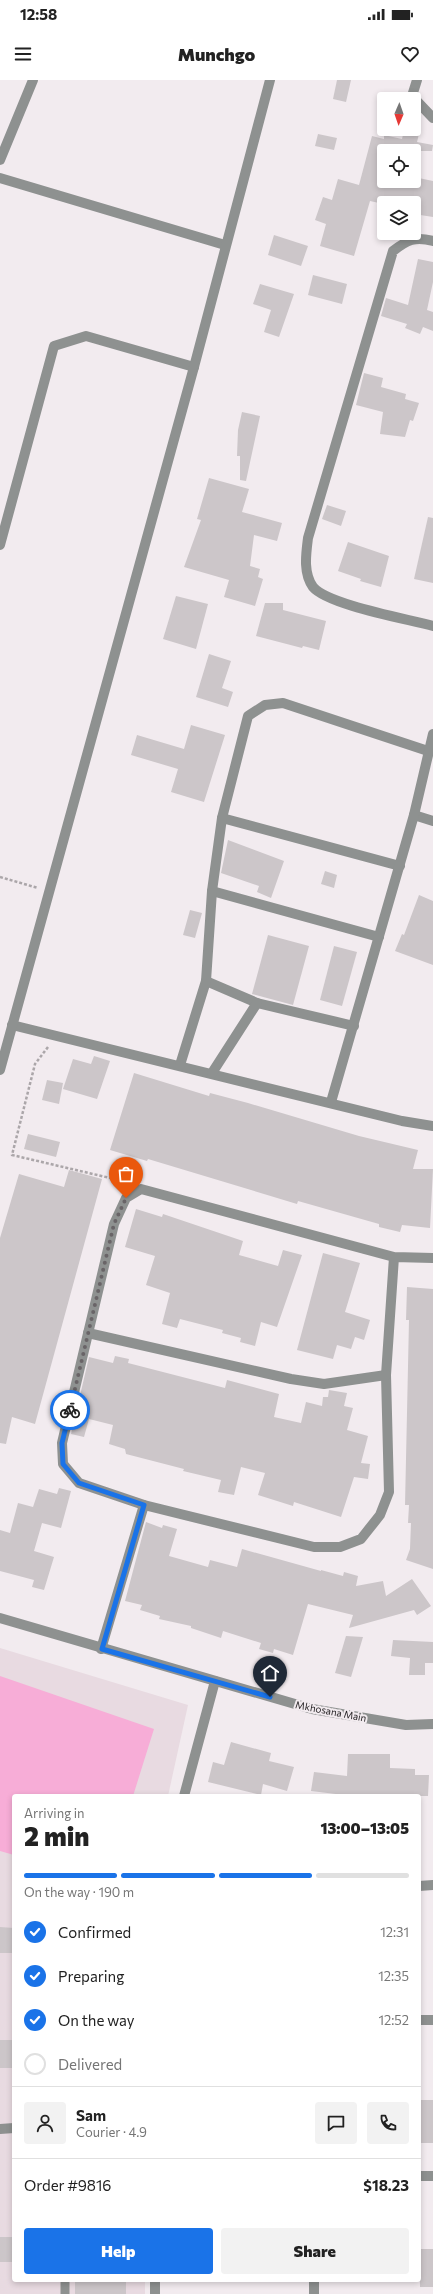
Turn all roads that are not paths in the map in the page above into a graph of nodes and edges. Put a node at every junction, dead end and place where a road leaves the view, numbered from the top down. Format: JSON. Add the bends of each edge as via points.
{"nodes":[{"id":1,"x":33,"y":80,"type":"edge"},
{"id":2,"x":270,"y":80,"type":"edge"},
{"id":3,"x":417,"y":80,"type":"edge"},
{"id":4,"x":433,"y":118,"type":"edge"},
{"id":5,"x":0,"y":160,"type":"edge"},
{"id":6,"x":0,"y":178,"type":"edge"},
{"id":7,"x":433,"y":241,"type":"edge"},
{"id":8,"x":225,"y":245,"type":"junction"},
{"id":9,"x":194,"y":367,"type":"junction"},
{"id":10,"x":0,"y":545,"type":"edge"},
{"id":11,"x":433,"y":626,"type":"edge"},
{"id":12,"x":433,"y":734,"type":"edge"},
{"id":13,"x":428,"y":752,"type":"junction"},
{"id":14,"x":414,"y":815,"type":"junction"},
{"id":15,"x":222,"y":818,"type":"junction"},
{"id":16,"x":433,"y":821,"type":"edge"},
{"id":17,"x":400,"y":866,"type":"junction"},
{"id":18,"x":212,"y":891,"type":"junction"},
{"id":19,"x":379,"y":938,"type":"junction"},
{"id":20,"x":206,"y":981,"type":"junction"},
{"id":21,"x":257,"y":1003,"type":"junction"},
{"id":22,"x":12,"y":1025,"type":"junction"},
{"id":23,"x":354,"y":1026,"type":"junction"},
{"id":24,"x":180,"y":1065,"type":"junction"},
{"id":25,"x":0,"y":1070,"type":"edge"},
{"id":26,"x":212,"y":1073,"type":"junction"},
{"id":27,"x":331,"y":1102,"type":"junction"},
{"id":28,"x":433,"y":1126,"type":"edge"},
{"id":29,"x":394,"y":1257,"type":"junction"},
{"id":30,"x":433,"y":1258,"type":"edge"},
{"id":31,"x":88,"y":1333,"type":"junction"},
{"id":32,"x":386,"y":1375,"type":"junction"},
{"id":33,"x":144,"y":1505,"type":"junction"},
{"id":34,"x":0,"y":1618,"type":"edge"},
{"id":35,"x":102,"y":1649,"type":"junction"},
{"id":36,"x":215,"y":1681,"type":"junction"},
{"id":37,"x":433,"y":1724,"type":"edge"},
{"id":38,"x":185,"y":1794,"type":"edge"},
{"id":39,"x":433,"y":1885,"type":"edge"},
{"id":40,"x":421,"y":1886,"type":"edge"},
{"id":41,"x":421,"y":2020,"type":"edge"},
{"id":42,"x":433,"y":2020,"type":"edge"},
{"id":43,"x":12,"y":2128,"type":"edge"},
{"id":44,"x":0,"y":2129,"type":"edge"},
{"id":45,"x":421,"y":2176,"type":"edge"},
{"id":46,"x":433,"y":2176,"type":"edge"},
{"id":47,"x":65,"y":2282,"type":"edge"},
{"id":48,"x":155,"y":2282,"type":"edge"},
{"id":49,"x":314,"y":2282,"type":"edge"},
{"id":50,"x":65,"y":2294,"type":"edge"},
{"id":51,"x":156,"y":2294,"type":"edge"},
{"id":52,"x":314,"y":2294,"type":"edge"}],
"edges":[{"from":1,"to":5,"type":"street"},
{"from":2,"to":8,"type":"street"},
{"from":3,"to":4,"type":"street","via":[[412,96]]},
{"from":6,"to":8,"type":"street"},
{"from":7,"to":11,"type":"street","via":[[422,238],[407,240],[393,251],[308,538],[306,565],[313,586],[330,599]]},
{"from":8,"to":9,"type":"street"},
{"from":9,"to":10,"type":"street","via":[[86,336],[54,346]]},
{"from":9,"to":22,"type":"street"},
{"from":12,"to":13,"type":"street"},
{"from":13,"to":14,"type":"street"},
{"from":13,"to":15,"type":"street","via":[[283,703],[265,705],[248,716]]},
{"from":14,"to":16,"type":"street"},
{"from":14,"to":17,"type":"street"},
{"from":15,"to":17,"type":"street"},
{"from":15,"to":18,"type":"street"},
{"from":17,"to":19,"type":"street"},
{"from":18,"to":19,"type":"street"},
{"from":18,"to":20,"type":"street"},
{"from":19,"to":23,"type":"street"},
{"from":20,"to":21,"type":"street"},
{"from":20,"to":24,"type":"street"},
{"from":21,"to":23,"type":"street"},
{"from":21,"to":26,"type":"street"},
{"from":22,"to":24,"type":"street"},
{"from":22,"to":25,"type":"street"},
{"from":23,"to":27,"type":"street"},
{"from":24,"to":26,"type":"street"},
{"from":26,"to":27,"type":"street"},
{"from":27,"to":28,"type":"street","via":[[402,1121]]},
{"from":29,"to":30,"type":"street"},
{"from":29,"to":31,"type":"street","via":[[141,1189],[126,1198],[114,1224]]},
{"from":29,"to":32,"type":"street"},
{"from":31,"to":32,"type":"street","via":[[291,1379],[324,1384]]},
{"from":31,"to":33,"type":"street","via":[[62,1443],[63,1464],[79,1483]]},
{"from":32,"to":33,"type":"street","via":[[389,1492],[380,1514],[361,1539],[340,1547],[314,1547]]},
{"from":33,"to":35,"type":"street"},
{"from":34,"to":35,"type":"street","name":"Mkhosana Main"},
{"from":35,"to":36,"type":"street","name":"Mkhosana Main"},
{"from":36,"to":37,"type":"street","name":"Mkhosana Main","via":[[312,1709],[406,1724]]},
{"from":36,"to":38,"type":"street"},
{"from":39,"to":40,"type":"street"},
{"from":41,"to":42,"type":"street"},
{"from":43,"to":44,"type":"street"},
{"from":45,"to":46,"type":"street"},
{"from":47,"to":50,"type":"lane"},
{"from":48,"to":51,"type":"street"},
{"from":49,"to":52,"type":"street"}]}
